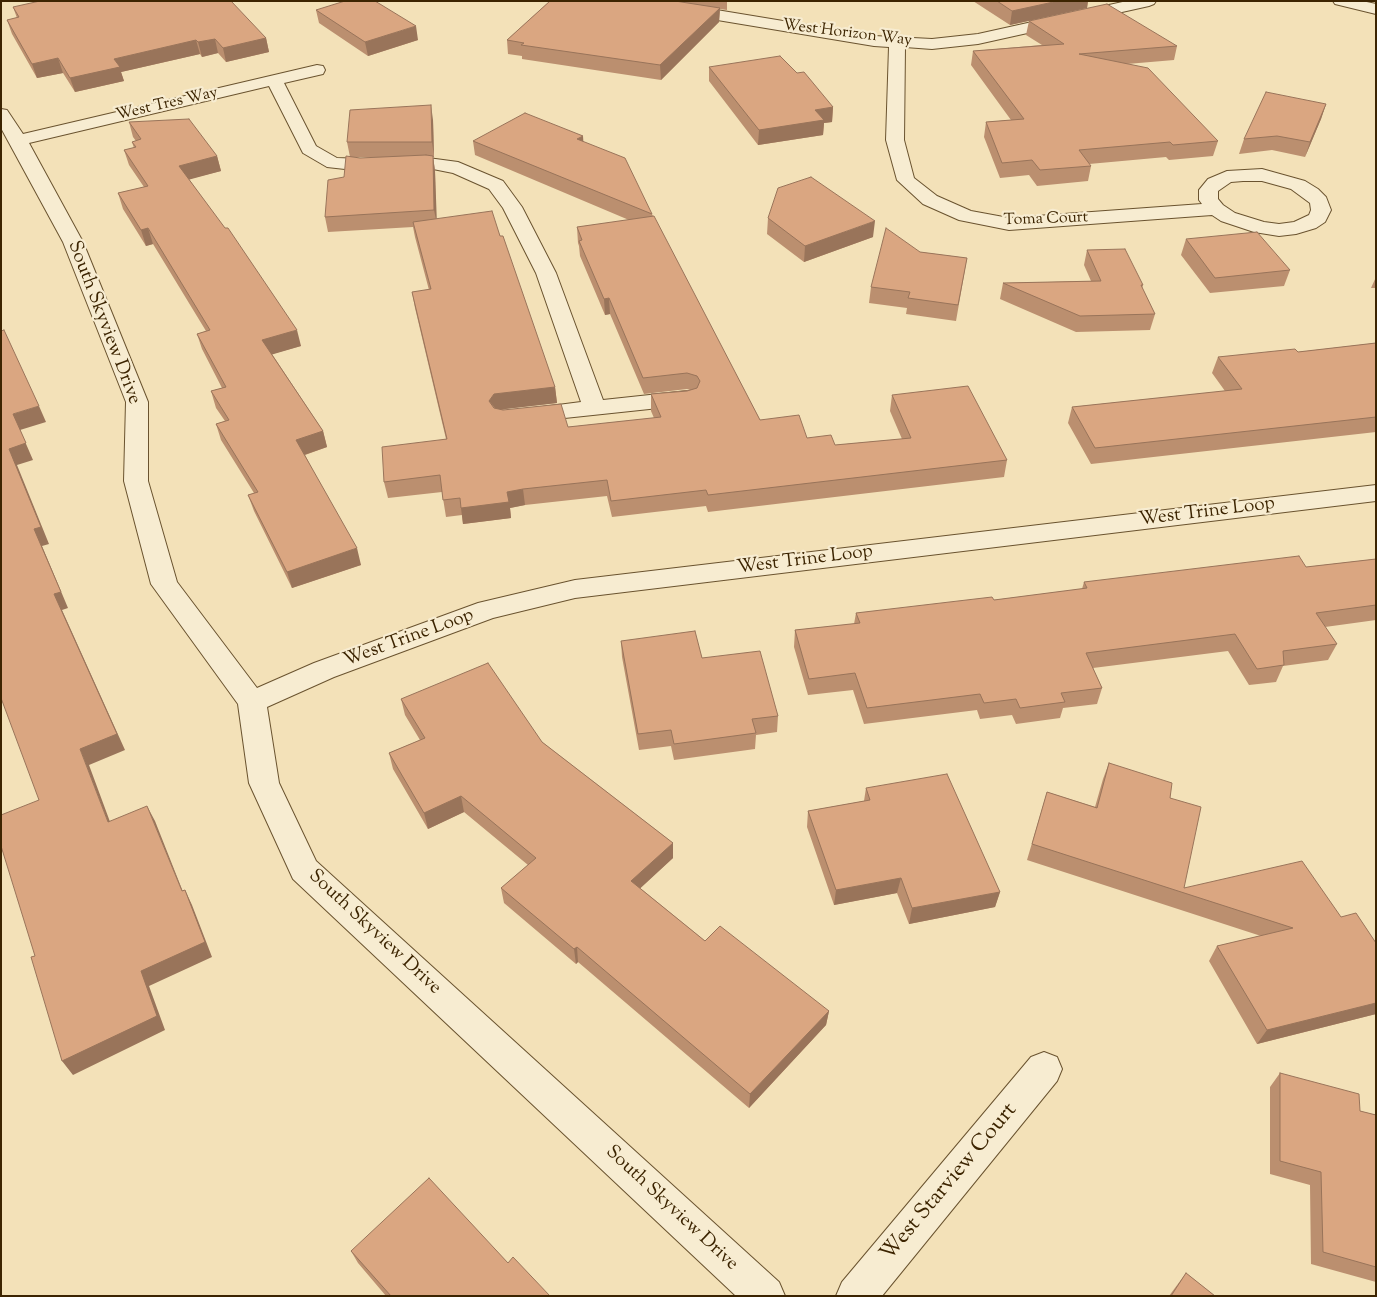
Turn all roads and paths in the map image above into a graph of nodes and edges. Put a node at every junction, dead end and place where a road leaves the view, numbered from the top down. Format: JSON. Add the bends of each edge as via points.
{"nodes":[{"id":1,"x":632,"y":1,"type":"edge"},
{"id":2,"x":1149,"y":1,"type":"edge"},
{"id":3,"x":1340,"y":1,"type":"edge"},
{"id":4,"x":1376,"y":10,"type":"edge"},
{"id":5,"x":897,"y":42,"type":"junction"},
{"id":6,"x":317,"y":70,"type":"dead end"},
{"id":7,"x":274,"y":80,"type":"junction"},
{"id":8,"x":1,"y":114,"type":"edge"},
{"id":9,"x":18,"y":140,"type":"junction"},
{"id":10,"x":1216,"y":209,"type":"junction"},
{"id":11,"x":687,"y":398,"type":"edge"},
{"id":12,"x":595,"y":408,"type":"junction"},
{"id":13,"x":505,"y":417,"type":"edge"},
{"id":14,"x":1376,"y":493,"type":"edge"},
{"id":15,"x":252,"y":702,"type":"junction"},
{"id":16,"x":1044,"y":1069,"type":"dead end"},
{"id":17,"x":765,"y":1296,"type":"edge"},
{"id":18,"x":856,"y":1296,"type":"edge"}],
"edges":[{"from":1,"to":5,"type":"street","name":"West Horizon Way","via":[[874,41]]},
{"from":2,"to":5,"type":"street","name":"West Horizon Way","via":[[978,39],[932,44]]},
{"from":3,"to":4,"type":"street"},
{"from":5,"to":10,"type":"street","name":"Toma Court","via":[[895,140],[899,160],[906,180],[930,200],[966,216],[1009,224]]},
{"from":6,"to":7,"type":"street","name":"West Tres Way"},
{"from":7,"to":9,"type":"street","name":"West Tres Way"},
{"from":7,"to":12,"type":"street","via":[[309,149],[333,163],[436,164],[458,168],[496,185],[512,207],[546,273]]},
{"from":8,"to":9,"type":"street","name":"South Skyview Drive"},
{"from":9,"to":15,"type":"street","name":"South Skyview Drive","via":[[73,242],[137,402],[136,481],[164,584]]},
{"from":10,"to":10,"type":"street","via":[[1209,200],[1208,190],[1215,183],[1227,177],[1262,175],[1281,179],[1310,193],[1319,201],[1321,210],[1318,218],[1309,224],[1279,230],[1243,224]]},
{"from":11,"to":12,"type":"street"},
{"from":12,"to":13,"type":"street"},
{"from":14,"to":15,"type":"street","name":"West Trine Loop","via":[[575,588],[487,610],[324,670]]},
{"from":15,"to":17,"type":"street","name":"South Skyview Drive","via":[[264,783],[304,870]]},
{"from":16,"to":18,"type":"street","name":"West Starview Court"}]}
